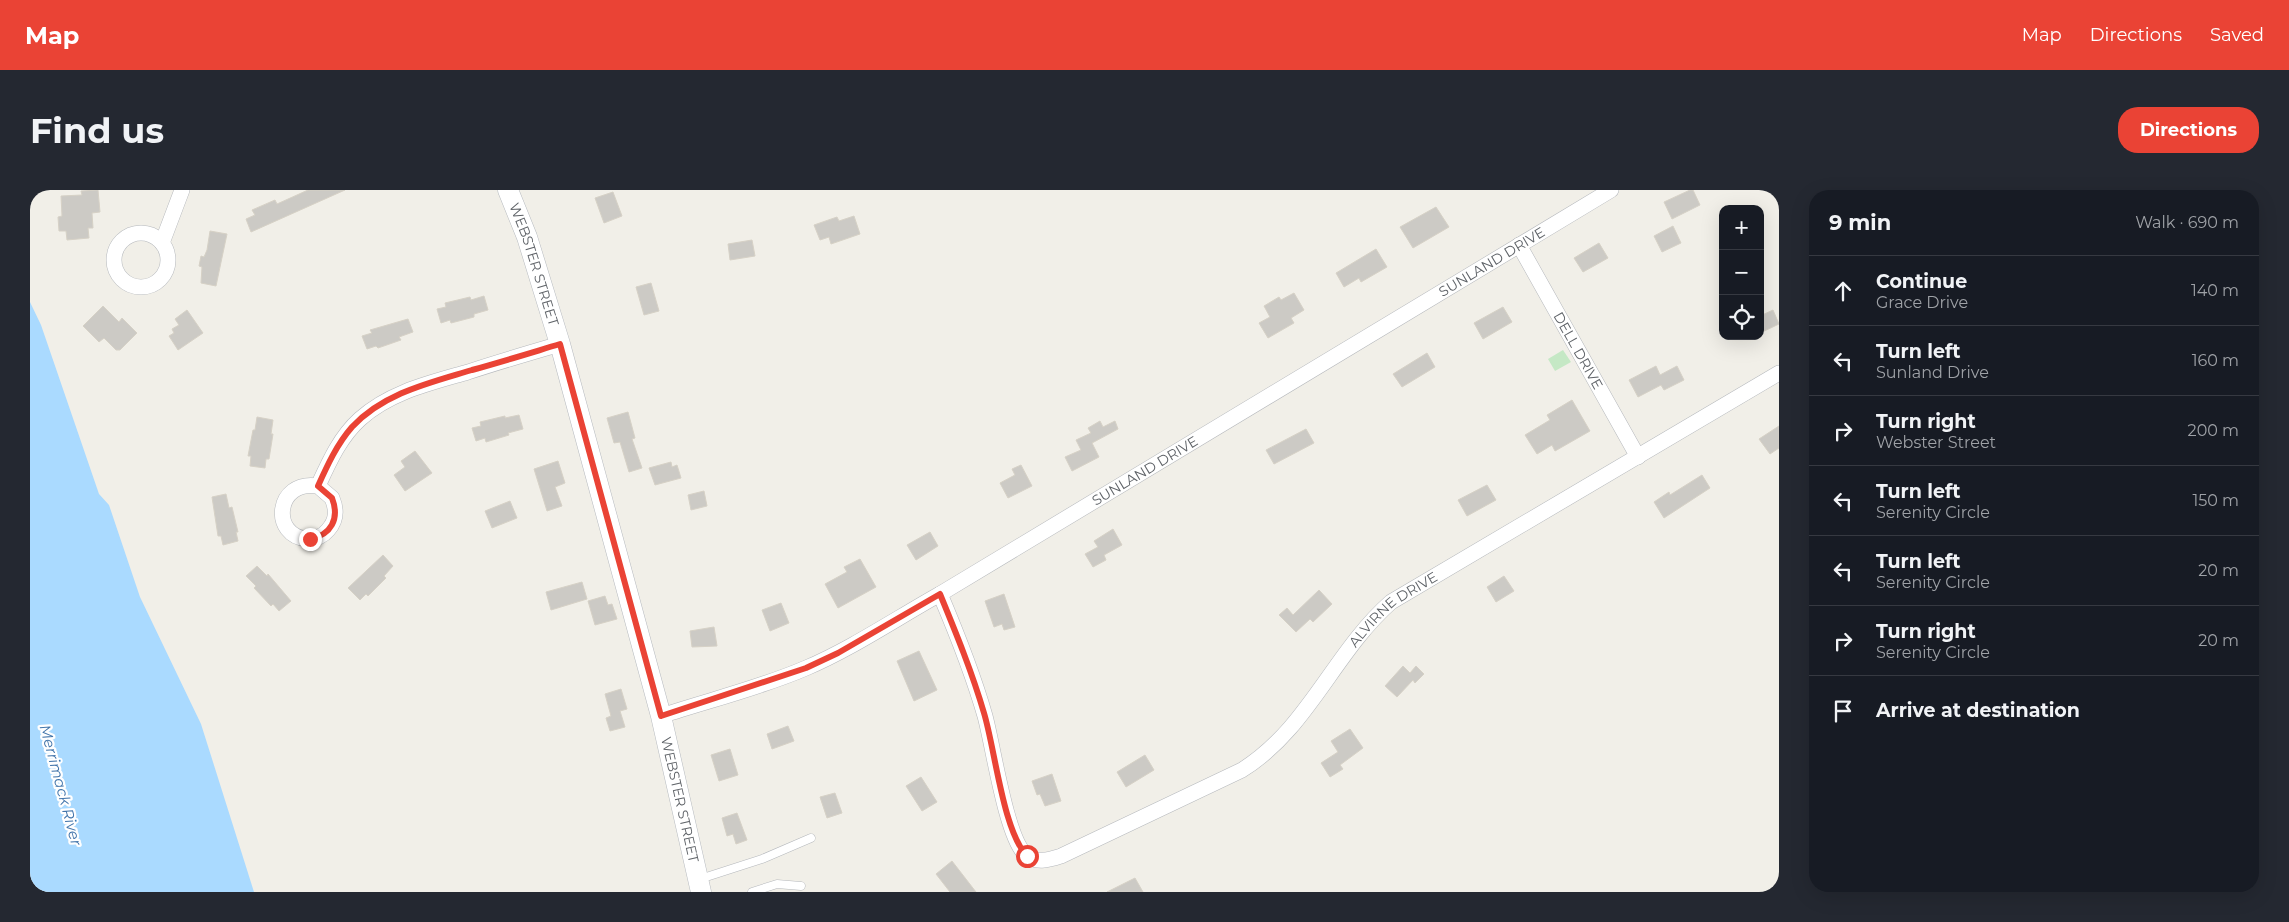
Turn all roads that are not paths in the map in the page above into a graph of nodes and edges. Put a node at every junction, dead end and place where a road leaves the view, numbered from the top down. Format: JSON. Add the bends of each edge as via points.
{"nodes":[{"id":1,"x":182,"y":190,"type":"edge"},
{"id":2,"x":508,"y":190,"type":"edge"},
{"id":3,"x":1611,"y":190,"type":"edge"},
{"id":4,"x":162,"y":243,"type":"dead end"},
{"id":5,"x":1519,"y":245,"type":"junction"},
{"id":6,"x":560,"y":344,"type":"junction"},
{"id":7,"x":1779,"y":373,"type":"edge"},
{"id":8,"x":1638,"y":457,"type":"junction"},
{"id":9,"x":318,"y":486,"type":"dead end"},
{"id":10,"x":940,"y":594,"type":"junction"},
{"id":11,"x":661,"y":716,"type":"junction"},
{"id":12,"x":811,"y":838,"type":"dead end"},
{"id":13,"x":699,"y":886,"type":"edge"},
{"id":14,"x":801,"y":886,"type":"dead end"},
{"id":15,"x":752,"y":892,"type":"edge"}],
"edges":[{"from":1,"to":4,"type":"street"},
{"from":2,"to":6,"type":"main road","name":"WEBSTER STREET"},
{"from":3,"to":5,"type":"street","name":"SUNLAND DRIVE"},
{"from":5,"to":8,"type":"street","name":"DELL DRIVE"},
{"from":5,"to":10,"type":"street","name":"SUNLAND DRIVE"},
{"from":6,"to":9,"type":"street","via":[[426,384],[384,402],[350,429]]},
{"from":6,"to":11,"type":"main road","name":"WEBSTER STREET"},
{"from":7,"to":8,"type":"street","name":"ALVIRNE DRIVE"},
{"from":8,"to":10,"type":"street","name":"ALVIRNE DRIVE","via":[[1391,602],[1355,640],[1279,742],[1255,762],[1061,856],[1042,860],[1033,859],[1023,851],[1014,836],[985,716]]},
{"from":10,"to":11,"type":"street","name":"SUNLAND DRIVE","via":[[806,668]]},
{"from":11,"to":13,"type":"main road","name":"WEBSTER STREET"},
{"from":12,"to":13,"type":"lane"},
{"from":14,"to":15,"type":"lane","via":[[777,884]]}]}
